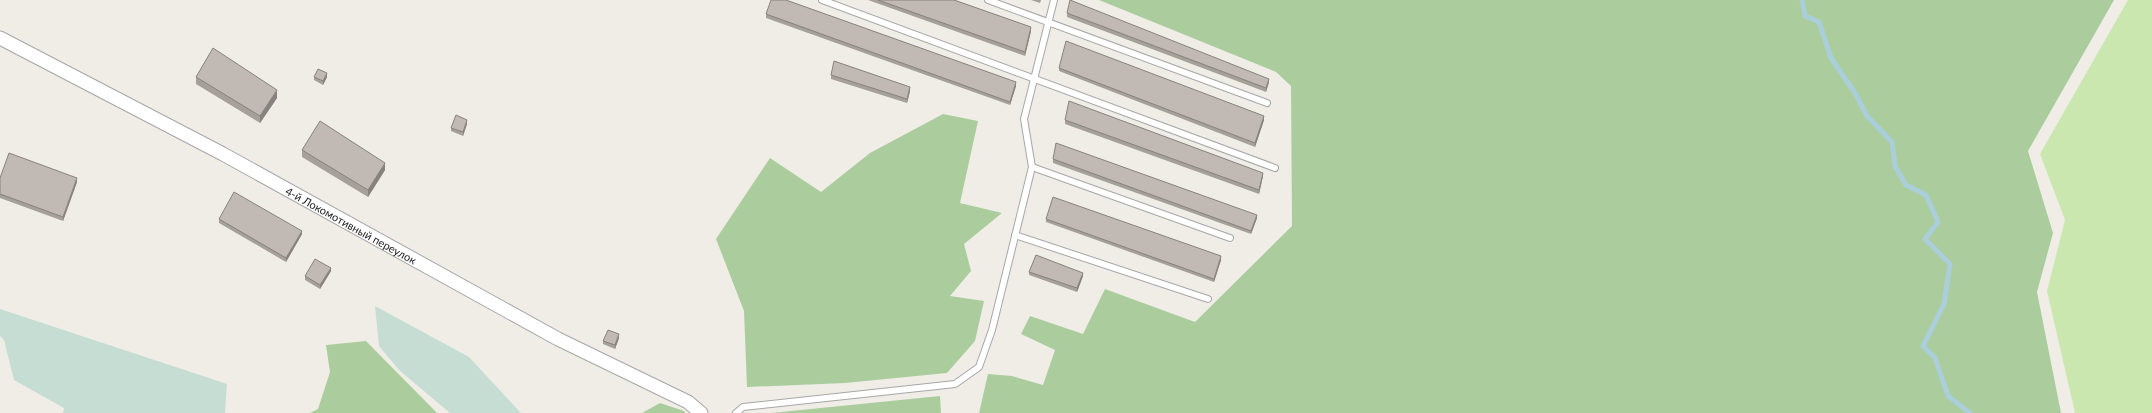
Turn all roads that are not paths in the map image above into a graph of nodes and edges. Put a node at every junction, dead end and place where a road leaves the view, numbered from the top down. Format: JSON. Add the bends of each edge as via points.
{"nodes":[{"id":1,"x":822,"y":0,"type":"edge"},
{"id":2,"x":988,"y":0,"type":"edge"},
{"id":3,"x":1054,"y":0,"type":"edge"},
{"id":4,"x":1048,"y":23,"type":"junction"},
{"id":5,"x":0,"y":38,"type":"edge"},
{"id":6,"x":1034,"y":78,"type":"junction"},
{"id":7,"x":1268,"y":103,"type":"dead end"},
{"id":8,"x":1032,"y":167,"type":"junction"},
{"id":9,"x":1276,"y":168,"type":"dead end"},
{"id":10,"x":1015,"y":235,"type":"junction"},
{"id":11,"x":1230,"y":238,"type":"dead end"},
{"id":12,"x":1208,"y":299,"type":"dead end"},
{"id":13,"x":701,"y":413,"type":"edge"},
{"id":14,"x":736,"y":413,"type":"edge"}],
"edges":[{"from":1,"to":6,"type":"lane"},
{"from":2,"to":4,"type":"lane"},
{"from":3,"to":4,"type":"lane"},
{"from":4,"to":6,"type":"lane"},
{"from":4,"to":7,"type":"lane"},
{"from":5,"to":13,"type":"street","name":"4-й Локомотивный переулок","via":[[223,154],[558,339],[688,402]]},
{"from":6,"to":8,"type":"lane","via":[[1024,119]]},
{"from":6,"to":9,"type":"lane"},
{"from":8,"to":10,"type":"lane"},
{"from":8,"to":11,"type":"lane"},
{"from":10,"to":12,"type":"lane"},
{"from":10,"to":14,"type":"lane","via":[[992,330],[979,367],[955,384],[743,407]]}]}
